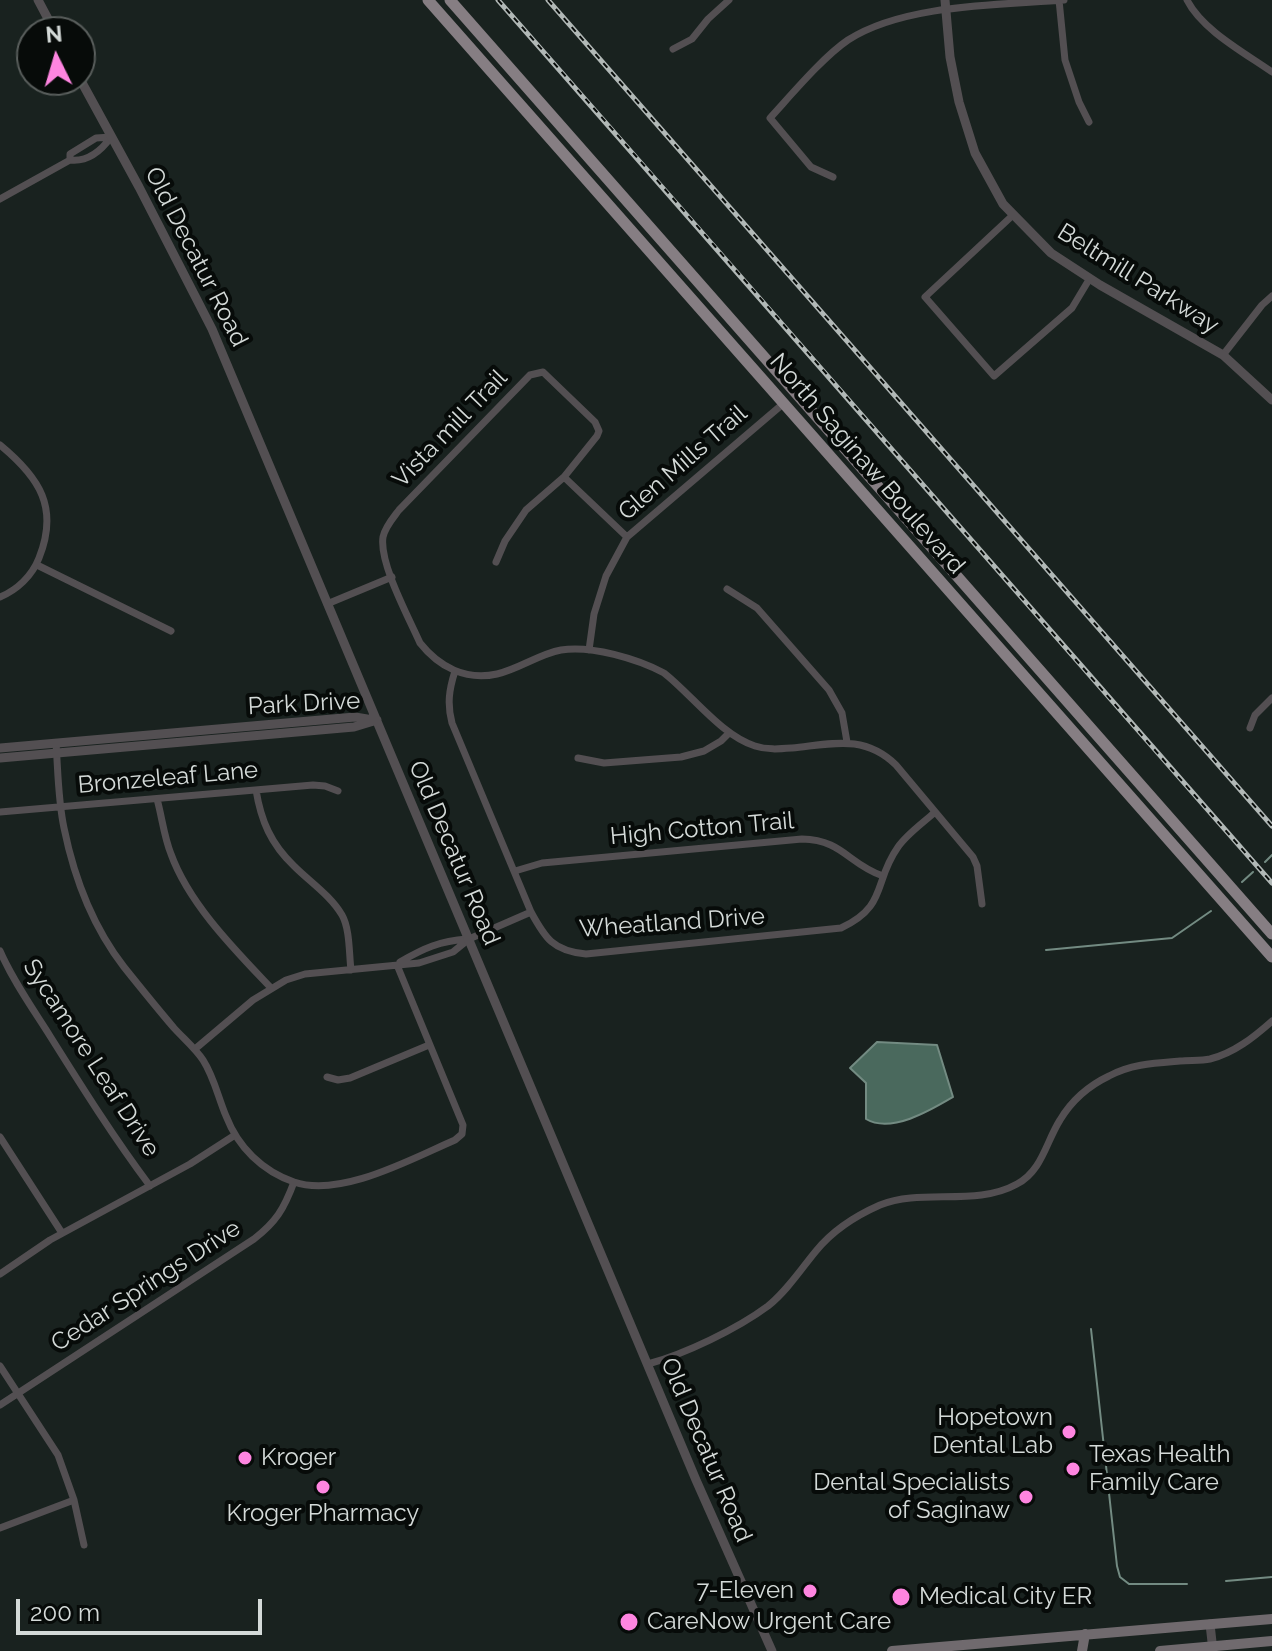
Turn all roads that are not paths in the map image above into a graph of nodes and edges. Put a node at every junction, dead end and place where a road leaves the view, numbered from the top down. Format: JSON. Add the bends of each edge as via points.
{"nodes":[{"id":1,"x":428,"y":0,"type":"edge"},
{"id":2,"x":450,"y":0,"type":"edge"},
{"id":3,"x":729,"y":0,"type":"edge"},
{"id":4,"x":1061,"y":0,"type":"edge"},
{"id":5,"x":1187,"y":0,"type":"edge"},
{"id":6,"x":946,"y":5,"type":"edge"},
{"id":7,"x":673,"y":49,"type":"dead end"},
{"id":8,"x":1272,"y":72,"type":"edge"},
{"id":9,"x":89,"y":96,"type":"edge"},
{"id":10,"x":1089,"y":122,"type":"dead end"},
{"id":11,"x":111,"y":137,"type":"junction"},
{"id":12,"x":70,"y":160,"type":"junction"},
{"id":13,"x":833,"y":177,"type":"dead end"},
{"id":14,"x":0,"y":199,"type":"edge"},
{"id":15,"x":1013,"y":215,"type":"junction"},
{"id":16,"x":1090,"y":278,"type":"junction"},
{"id":17,"x":1272,"y":296,"type":"edge"},
{"id":18,"x":1223,"y":355,"type":"junction"},
{"id":19,"x":1272,"y":400,"type":"edge"},
{"id":20,"x":784,"y":403,"type":"junction"},
{"id":21,"x":0,"y":445,"type":"edge"},
{"id":22,"x":564,"y":477,"type":"junction"},
{"id":23,"x":627,"y":537,"type":"junction"},
{"id":24,"x":496,"y":562,"type":"dead end"},
{"id":25,"x":37,"y":565,"type":"junction"},
{"id":26,"x":392,"y":577,"type":"junction"},
{"id":27,"x":727,"y":589,"type":"dead end"},
{"id":28,"x":0,"y":597,"type":"edge"},
{"id":29,"x":327,"y":604,"type":"junction"},
{"id":30,"x":171,"y":631,"type":"dead end"},
{"id":31,"x":589,"y":650,"type":"junction"},
{"id":32,"x":455,"y":671,"type":"junction"},
{"id":33,"x":1272,"y":698,"type":"edge"},
{"id":34,"x":377,"y":720,"type":"junction"},
{"id":35,"x":1250,"y":728,"type":"dead end"},
{"id":36,"x":729,"y":733,"type":"junction"},
{"id":37,"x":847,"y":742,"type":"junction"},
{"id":38,"x":0,"y":748,"type":"edge"},
{"id":39,"x":57,"y":748,"type":"junction"},
{"id":40,"x":0,"y":758,"type":"edge"},
{"id":41,"x":578,"y":758,"type":"dead end"},
{"id":42,"x":256,"y":790,"type":"junction"},
{"id":43,"x":338,"y":791,"type":"dead end"},
{"id":44,"x":157,"y":799,"type":"junction"},
{"id":45,"x":61,"y":807,"type":"junction"},
{"id":46,"x":0,"y":812,"type":"edge"},
{"id":47,"x":935,"y":812,"type":"junction"},
{"id":48,"x":515,"y":871,"type":"junction"},
{"id":49,"x":883,"y":876,"type":"junction"},
{"id":50,"x":982,"y":904,"type":"dead end"},
{"id":51,"x":531,"y":912,"type":"junction"},
{"id":52,"x":1272,"y":934,"type":"edge"},
{"id":53,"x":469,"y":939,"type":"junction"},
{"id":54,"x":0,"y":951,"type":"edge"},
{"id":55,"x":1272,"y":957,"type":"edge"},
{"id":56,"x":397,"y":965,"type":"junction"},
{"id":57,"x":351,"y":970,"type":"junction"},
{"id":58,"x":271,"y":988,"type":"junction"},
{"id":59,"x":1272,"y":1021,"type":"edge"},
{"id":60,"x":429,"y":1045,"type":"junction"},
{"id":61,"x":195,"y":1049,"type":"junction"},
{"id":62,"x":327,"y":1077,"type":"dead end"},
{"id":63,"x":235,"y":1135,"type":"junction"},
{"id":64,"x":0,"y":1137,"type":"edge"},
{"id":65,"x":3,"y":1148,"type":"edge"},
{"id":66,"x":294,"y":1182,"type":"junction"},
{"id":67,"x":150,"y":1186,"type":"junction"},
{"id":68,"x":62,"y":1233,"type":"junction"},
{"id":69,"x":0,"y":1274,"type":"edge"},
{"id":70,"x":648,"y":1364,"type":"junction"},
{"id":71,"x":0,"y":1366,"type":"edge"},
{"id":72,"x":18,"y":1394,"type":"junction"},
{"id":73,"x":0,"y":1405,"type":"edge"},
{"id":74,"x":74,"y":1500,"type":"junction"},
{"id":75,"x":0,"y":1528,"type":"edge"},
{"id":76,"x":84,"y":1545,"type":"dead end"},
{"id":77,"x":1272,"y":1619,"type":"edge"},
{"id":78,"x":1210,"y":1624,"type":"junction"},
{"id":79,"x":1085,"y":1634,"type":"junction"},
{"id":80,"x":1272,"y":1641,"type":"edge"},
{"id":81,"x":952,"y":1648,"type":"edge"},
{"id":82,"x":1213,"y":1649,"type":"edge"},
{"id":83,"x":772,"y":1651,"type":"edge"},
{"id":84,"x":892,"y":1651,"type":"edge"},
{"id":85,"x":1082,"y":1651,"type":"edge"},
{"id":86,"x":1160,"y":1651,"type":"edge"}],
"edges":[{"from":1,"to":20,"type":"main road","name":"North Saginaw Boulevard"},
{"from":2,"to":52,"type":"main road","name":"North Saginaw Boulevard"},
{"from":3,"to":7,"type":"street","via":[[692,39]]},
{"from":4,"to":6,"type":"street"},
{"from":4,"to":10,"type":"street","via":[[1065,60]]},
{"from":5,"to":8,"type":"street","via":[[1210,27]]},
{"from":6,"to":13,"type":"street","via":[[885,22],[846,41],[770,118],[811,167]]},
{"from":6,"to":15,"type":"street","name":"Beltmill Parkway","via":[[950,57],[975,153]]},
{"from":9,"to":11,"type":"street","name":"Old Decatur Road"},
{"from":11,"to":12,"type":"street","via":[[81,161]]},
{"from":11,"to":12,"type":"street","via":[[96,138],[70,154]]},
{"from":11,"to":29,"type":"street","name":"Old Decatur Road","via":[[212,329]]},
{"from":12,"to":14,"type":"street"},
{"from":15,"to":16,"type":"street","name":"Beltmill Parkway","via":[[1051,253]]},
{"from":15,"to":16,"type":"street","via":[[925,297],[994,376],[1072,308]]},
{"from":16,"to":18,"type":"street","name":"Beltmill Parkway"},
{"from":17,"to":18,"type":"street"},
{"from":18,"to":19,"type":"street","name":"Beltmill Parkway"},
{"from":20,"to":23,"type":"street","name":"Glen Mills Trail"},
{"from":20,"to":55,"type":"main road","name":"North Saginaw Boulevard"},
{"from":21,"to":25,"type":"street","via":[[42,494],[47,538]]},
{"from":22,"to":23,"type":"street"},
{"from":22,"to":24,"type":"street","via":[[526,510]]},
{"from":22,"to":26,"type":"street","name":"Vista mill Trail","via":[[599,431],[543,372],[530,375],[385,530],[384,554]]},
{"from":23,"to":31,"type":"street","name":"Glen Mills Trail","via":[[606,576]]},
{"from":25,"to":28,"type":"street","via":[[20,585]]},
{"from":25,"to":30,"type":"street"},
{"from":26,"to":29,"type":"street"},
{"from":26,"to":32,"type":"street","via":[[420,643]]},
{"from":27,"to":37,"type":"street","via":[[757,608],[829,690],[842,713]]},
{"from":29,"to":34,"type":"street","name":"Old Decatur Road"},
{"from":31,"to":32,"type":"street","via":[[560,650],[498,674]]},
{"from":31,"to":36,"type":"street","via":[[664,673]]},
{"from":32,"to":48,"type":"street","name":"Wheatland Drive","via":[[448,704],[452,723]]},
{"from":33,"to":35,"type":"street"},
{"from":34,"to":39,"type":"street","name":"Park Drive","via":[[354,727]]},
{"from":34,"to":53,"type":"street","name":"Old Decatur Road"},
{"from":36,"to":37,"type":"street","via":[[767,749]]},
{"from":36,"to":41,"type":"street","via":[[704,751],[681,757],[604,763]]},
{"from":37,"to":47,"type":"street","via":[[886,756]]},
{"from":38,"to":39,"type":"street","name":"Park Drive"},
{"from":39,"to":40,"type":"street","name":"Park Drive"},
{"from":39,"to":45,"type":"street"},
{"from":42,"to":43,"type":"street","name":"Bronzeleaf Lane","via":[[313,785]]},
{"from":42,"to":44,"type":"street","name":"Bronzeleaf Lane"},
{"from":42,"to":57,"type":"street","via":[[273,840],[341,913]]},
{"from":44,"to":45,"type":"street","name":"Bronzeleaf Lane"},
{"from":44,"to":58,"type":"street","via":[[171,854],[190,892]]},
{"from":45,"to":46,"type":"street","name":"Bronzeleaf Lane"},
{"from":45,"to":61,"type":"street","via":[[76,876],[96,922],[122,965]]},
{"from":47,"to":49,"type":"street","name":"Wheatland Drive","via":[[899,844]]},
{"from":47,"to":50,"type":"street","via":[[973,857]]},
{"from":48,"to":49,"type":"street","name":"High Cotton Trail","via":[[542,863],[802,839],[826,842]]},
{"from":48,"to":51,"type":"street","name":"Wheatland Drive"},
{"from":49,"to":51,"type":"street","name":"Wheatland Drive","via":[[866,913],[841,928],[813,932],[586,954],[555,946]]},
{"from":51,"to":53,"type":"street"},
{"from":53,"to":56,"type":"street","via":[[446,941]]},
{"from":53,"to":56,"type":"street","via":[[453,952]]},
{"from":53,"to":70,"type":"street","name":"Old Decatur Road"},
{"from":54,"to":67,"type":"street","name":"Sycamore Leaf Drive"},
{"from":56,"to":57,"type":"street"},
{"from":56,"to":60,"type":"street"},
{"from":57,"to":58,"type":"street","via":[[305,974]]},
{"from":58,"to":61,"type":"street"},
{"from":59,"to":70,"type":"street","via":[[1255,1036],[1209,1059],[1140,1065],[1097,1082],[1075,1099],[1037,1168],[1017,1185],[990,1194],[881,1204],[837,1229],[769,1305],[670,1358]]},
{"from":60,"to":62,"type":"street","via":[[350,1078]]},
{"from":60,"to":66,"type":"street","via":[[463,1125],[462,1134],[352,1182]]},
{"from":61,"to":63,"type":"street"},
{"from":63,"to":66,"type":"street","via":[[260,1164]]},
{"from":63,"to":67,"type":"street"},
{"from":64,"to":65,"type":"street"},
{"from":65,"to":68,"type":"street"},
{"from":66,"to":72,"type":"street","name":"Cedar Springs Drive","via":[[279,1217],[261,1234]]},
{"from":67,"to":68,"type":"street"},
{"from":68,"to":69,"type":"street"},
{"from":70,"to":83,"type":"street","name":"Old Decatur Road"},
{"from":71,"to":72,"type":"street"},
{"from":72,"to":73,"type":"street","name":"Cedar Springs Drive"},
{"from":72,"to":74,"type":"street","via":[[48,1436]]},
{"from":74,"to":75,"type":"street"},
{"from":74,"to":76,"type":"street"},
{"from":77,"to":78,"type":"main road"},
{"from":78,"to":79,"type":"main road"},
{"from":78,"to":82,"type":"street"},
{"from":79,"to":81,"type":"main road"},
{"from":79,"to":85,"type":"main road"},
{"from":80,"to":82,"type":"main road"},
{"from":81,"to":84,"type":"main road"},
{"from":82,"to":86,"type":"main road"}]}
